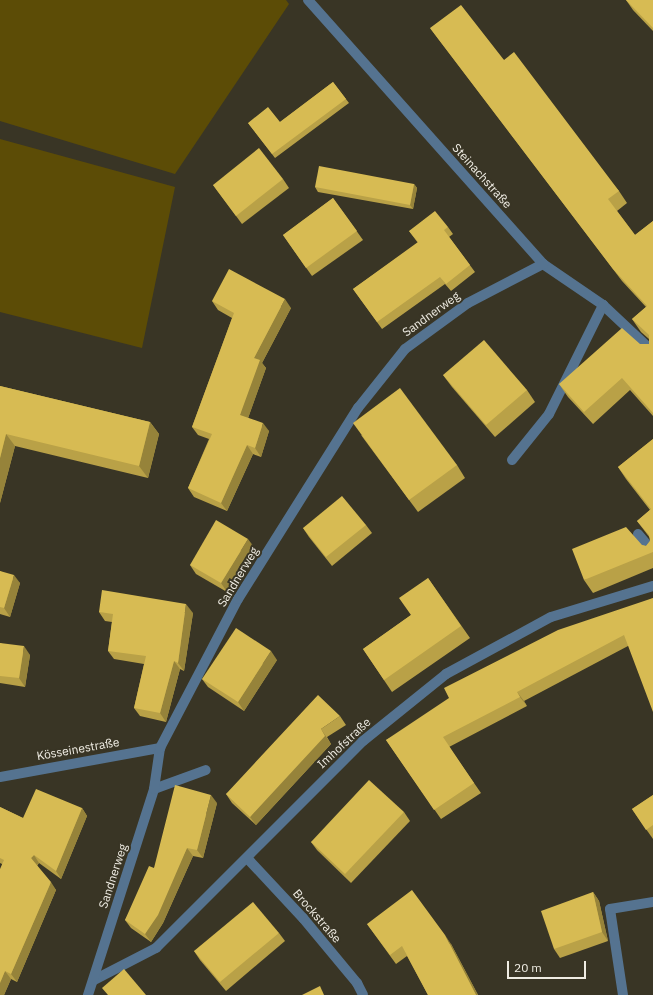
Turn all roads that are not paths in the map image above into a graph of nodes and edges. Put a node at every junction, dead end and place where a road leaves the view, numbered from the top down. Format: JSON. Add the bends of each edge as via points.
{"nodes":[{"id":1,"x":308,"y":0,"type":"edge"},
{"id":2,"x":543,"y":264,"type":"junction"},
{"id":3,"x":602,"y":305,"type":"junction"},
{"id":4,"x":653,"y":352,"type":"edge"},
{"id":5,"x":512,"y":460,"type":"dead end"},
{"id":6,"x":638,"y":534,"type":"dead end"},
{"id":7,"x":653,"y":552,"type":"edge"},
{"id":8,"x":653,"y":586,"type":"edge"},
{"id":9,"x":160,"y":748,"type":"junction"},
{"id":10,"x":206,"y":770,"type":"dead end"},
{"id":11,"x":0,"y":777,"type":"edge"},
{"id":12,"x":154,"y":789,"type":"junction"},
{"id":13,"x":247,"y":858,"type":"junction"},
{"id":14,"x":653,"y":902,"type":"edge"},
{"id":15,"x":94,"y":980,"type":"junction"},
{"id":16,"x":88,"y":995,"type":"edge"},
{"id":17,"x":363,"y":995,"type":"edge"},
{"id":18,"x":623,"y":995,"type":"edge"}],
"edges":[{"from":1,"to":2,"type":"street","name":"Steinachstraße"},
{"from":2,"to":3,"type":"street","name":"Steinachstraße"},
{"from":2,"to":9,"type":"street","name":"Sandnerweg","via":[[468,303],[405,349],[365,399],[238,599]]},
{"from":3,"to":4,"type":"street","name":"Steinachstraße"},
{"from":3,"to":5,"type":"street","via":[[549,414]]},
{"from":6,"to":7,"type":"street"},
{"from":8,"to":13,"type":"street","name":"Imhofstraße","via":[[551,616],[446,674],[363,741]]},
{"from":9,"to":11,"type":"street","name":"Kösseinestraße"},
{"from":9,"to":12,"type":"street","name":"Sandnerweg"},
{"from":10,"to":12,"type":"street"},
{"from":12,"to":15,"type":"street","name":"Sandnerweg"},
{"from":13,"to":15,"type":"street","name":"Imhofstraße","via":[[156,948]]},
{"from":13,"to":17,"type":"street","name":"Brockstraße","via":[[303,918],[357,984]]},
{"from":14,"to":18,"type":"street","via":[[610,909]]},
{"from":15,"to":16,"type":"street","name":"Sandnerweg"}]}
